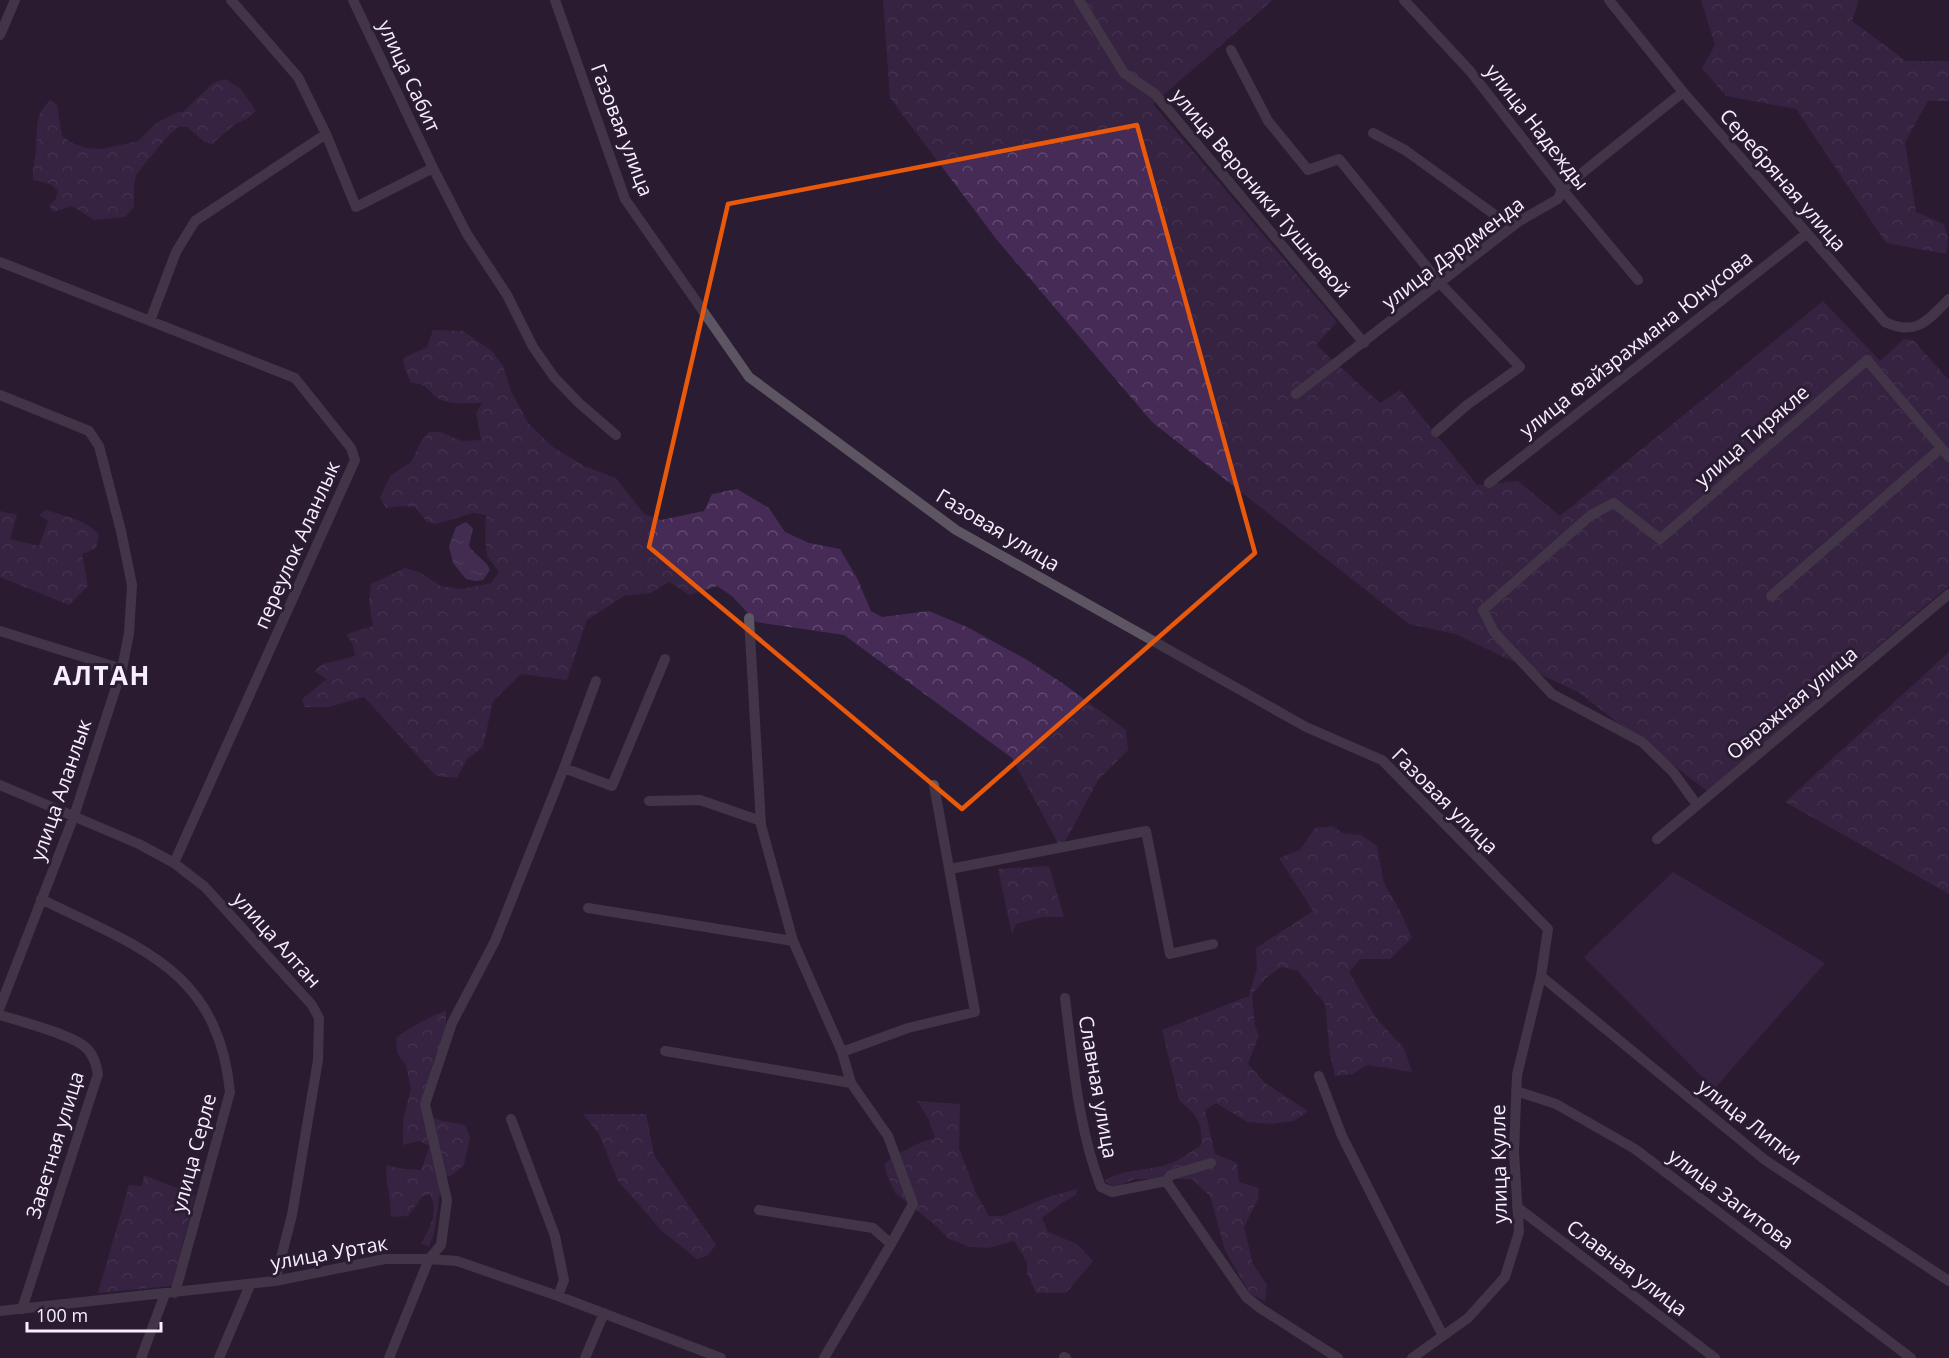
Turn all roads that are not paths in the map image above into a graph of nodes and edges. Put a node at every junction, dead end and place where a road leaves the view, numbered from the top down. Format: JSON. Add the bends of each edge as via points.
{"nodes":[{"id":1,"x":15,"y":0,"type":"edge"},
{"id":2,"x":231,"y":0,"type":"edge"},
{"id":3,"x":353,"y":0,"type":"edge"},
{"id":4,"x":555,"y":0,"type":"edge"},
{"id":5,"x":1079,"y":0,"type":"edge"},
{"id":6,"x":1404,"y":0,"type":"edge"},
{"id":7,"x":1608,"y":0,"type":"edge"},
{"id":8,"x":0,"y":35,"type":"edge"},
{"id":9,"x":1231,"y":50,"type":"dead end"},
{"id":10,"x":1683,"y":92,"type":"junction"},
{"id":11,"x":1373,"y":133,"type":"dead end"},
{"id":12,"x":326,"y":134,"type":"junction"},
{"id":13,"x":433,"y":168,"type":"junction"},
{"id":14,"x":1562,"y":189,"type":"junction"},
{"id":15,"x":1518,"y":222,"type":"junction"},
{"id":16,"x":1806,"y":234,"type":"junction"},
{"id":17,"x":0,"y":262,"type":"edge"},
{"id":18,"x":1638,"y":280,"type":"dead end"},
{"id":19,"x":1439,"y":282,"type":"junction"},
{"id":20,"x":1949,"y":300,"type":"edge"},
{"id":21,"x":150,"y":321,"type":"junction"},
{"id":22,"x":1364,"y":343,"type":"junction"},
{"id":23,"x":1296,"y":394,"type":"dead end"},
{"id":24,"x":0,"y":396,"type":"edge"},
{"id":25,"x":1436,"y":432,"type":"dead end"},
{"id":26,"x":616,"y":435,"type":"dead end"},
{"id":27,"x":1941,"y":448,"type":"junction"},
{"id":28,"x":1949,"y":457,"type":"edge"},
{"id":29,"x":1489,"y":483,"type":"dead end"},
{"id":30,"x":1949,"y":594,"type":"edge"},
{"id":31,"x":1771,"y":596,"type":"dead end"},
{"id":32,"x":749,"y":618,"type":"dead end"},
{"id":33,"x":0,"y":631,"type":"edge"},
{"id":34,"x":665,"y":659,"type":"dead end"},
{"id":35,"x":122,"y":669,"type":"junction"},
{"id":36,"x":596,"y":681,"type":"dead end"},
{"id":37,"x":564,"y":768,"type":"junction"},
{"id":38,"x":0,"y":785,"type":"edge"},
{"id":39,"x":934,"y":785,"type":"dead end"},
{"id":40,"x":649,"y":801,"type":"dead end"},
{"id":41,"x":1697,"y":805,"type":"junction"},
{"id":42,"x":74,"y":816,"type":"junction"},
{"id":43,"x":760,"y":821,"type":"junction"},
{"id":44,"x":1658,"y":839,"type":"dead end"},
{"id":45,"x":174,"y":863,"type":"junction"},
{"id":46,"x":950,"y":869,"type":"junction"},
{"id":47,"x":41,"y":899,"type":"junction"},
{"id":48,"x":588,"y":908,"type":"dead end"},
{"id":49,"x":1548,"y":929,"type":"joint"},
{"id":50,"x":793,"y":940,"type":"junction"},
{"id":51,"x":1213,"y":944,"type":"dead end"},
{"id":52,"x":1541,"y":976,"type":"junction"},
{"id":53,"x":1065,"y":998,"type":"dead end"},
{"id":54,"x":0,"y":1007,"type":"edge"},
{"id":55,"x":0,"y":1015,"type":"edge"},
{"id":56,"x":665,"y":1051,"type":"dead end"},
{"id":57,"x":842,"y":1052,"type":"junction"},
{"id":58,"x":1319,"y":1076,"type":"dead end"},
{"id":59,"x":851,"y":1083,"type":"junction"},
{"id":60,"x":1516,"y":1091,"type":"junction"},
{"id":61,"x":511,"y":1119,"type":"dead end"},
{"id":62,"x":1211,"y":1163,"type":"dead end"},
{"id":63,"x":1166,"y":1181,"type":"junction"},
{"id":64,"x":1517,"y":1207,"type":"junction"},
{"id":65,"x":759,"y":1210,"type":"dead end"},
{"id":66,"x":891,"y":1244,"type":"junction"},
{"id":67,"x":429,"y":1259,"type":"junction"},
{"id":68,"x":275,"y":1281,"type":"junction"},
{"id":69,"x":1949,"y":1281,"type":"edge"},
{"id":70,"x":250,"y":1285,"type":"junction"},
{"id":71,"x":170,"y":1293,"type":"junction"},
{"id":72,"x":558,"y":1296,"type":"junction"},
{"id":73,"x":22,"y":1309,"type":"junction"},
{"id":74,"x":0,"y":1311,"type":"edge"},
{"id":75,"x":604,"y":1313,"type":"junction"},
{"id":76,"x":1443,"y":1336,"type":"junction"},
{"id":77,"x":141,"y":1358,"type":"edge"},
{"id":78,"x":219,"y":1358,"type":"edge"},
{"id":79,"x":389,"y":1358,"type":"edge"},
{"id":80,"x":585,"y":1358,"type":"edge"},
{"id":81,"x":718,"y":1358,"type":"edge"},
{"id":82,"x":824,"y":1358,"type":"edge"},
{"id":83,"x":1338,"y":1358,"type":"edge"},
{"id":84,"x":1413,"y":1358,"type":"edge"},
{"id":85,"x":1715,"y":1358,"type":"edge"},
{"id":86,"x":1911,"y":1358,"type":"edge"}],
"edges":[{"from":1,"to":8,"type":"street"},
{"from":2,"to":12,"type":"street","via":[[298,77]]},
{"from":3,"to":13,"type":"street","name":"улица Сабит"},
{"from":4,"to":49,"type":"street","name":"Газовая улица","via":[[625,199],[749,377],[956,530],[1306,727],[1382,760]]},
{"from":5,"to":22,"type":"street","name":"улица Вероники Тушновой","via":[[1124,73],[1155,94]]},
{"from":6,"to":14,"type":"street","name":"улица Надежды","via":[[1470,71]]},
{"from":7,"to":10,"type":"street","name":"Серебряная улица"},
{"from":9,"to":19,"type":"street","via":[[1268,121],[1308,171],[1339,159]]},
{"from":10,"to":14,"type":"street","name":"улица Дэрдменда"},
{"from":10,"to":16,"type":"street","name":"Серебряная улица"},
{"from":11,"to":15,"type":"street","via":[[1405,150],[1495,215]]},
{"from":12,"to":13,"type":"street","via":[[356,207]]},
{"from":12,"to":21,"type":"street","via":[[195,221],[176,252]]},
{"from":13,"to":26,"type":"street","name":"улица Сабит","via":[[533,347],[554,377]]},
{"from":14,"to":15,"type":"street","name":"улица Дэрдменда","via":[[1558,199]]},
{"from":14,"to":18,"type":"street","name":"улица Надежды"},
{"from":15,"to":19,"type":"street","name":"улица Дэрдменда"},
{"from":16,"to":20,"type":"street","name":"Серебряная улица","via":[[1885,322],[1894,327],[1924,324]]},
{"from":16,"to":29,"type":"street","name":"улица Файзрахмана Юнусова"},
{"from":17,"to":21,"type":"street","name":"переулок Аланлык"},
{"from":19,"to":22,"type":"street","name":"улица Дэрдменда"},
{"from":19,"to":25,"type":"street","via":[[1520,367]]},
{"from":21,"to":45,"type":"street","name":"переулок Аланлык","via":[[294,378],[355,456]]},
{"from":22,"to":23,"type":"street","name":"улица Дэрдменда"},
{"from":24,"to":35,"type":"street","name":"улица Аланлык","via":[[89,431],[99,446],[132,585]]},
{"from":27,"to":28,"type":"street"},
{"from":27,"to":31,"type":"street"},
{"from":27,"to":41,"type":"street","name":"улица Тирякле","via":[[1867,360],[1660,539],[1614,502],[1591,515],[1483,610],[1494,632],[1552,694],[1642,742],[1673,772]]},
{"from":30,"to":41,"type":"street","name":"Овражная улица"},
{"from":32,"to":43,"type":"street"},
{"from":33,"to":35,"type":"street"},
{"from":34,"to":37,"type":"street","via":[[612,786]]},
{"from":35,"to":42,"type":"street","name":"улица Аланлык"},
{"from":36,"to":37,"type":"street"},
{"from":37,"to":67,"type":"street","via":[[495,941],[452,1023],[425,1104],[447,1200],[441,1245]]},
{"from":38,"to":42,"type":"street","name":"улица Алтан"},
{"from":39,"to":46,"type":"street"},
{"from":40,"to":43,"type":"street","via":[[700,800]]},
{"from":41,"to":44,"type":"street","name":"Овражная улица"},
{"from":42,"to":45,"type":"street","name":"улица Алтан"},
{"from":42,"to":47,"type":"street","name":"улица Аланлык"},
{"from":43,"to":50,"type":"street"},
{"from":45,"to":68,"type":"street","name":"улица Алтан","via":[[205,887],[312,1005],[319,1018],[318,1060],[304,1149]]},
{"from":46,"to":51,"type":"street","via":[[1146,831],[1170,954]]},
{"from":46,"to":57,"type":"street","via":[[975,1012],[908,1028]]},
{"from":47,"to":54,"type":"street","name":"улица Аланлык"},
{"from":47,"to":71,"type":"street","name":"улица Серле","via":[[136,945],[173,970],[198,997],[221,1042],[230,1092]]},
{"from":48,"to":50,"type":"street"},
{"from":49,"to":52,"type":"street","name":"улица Кулле"},
{"from":50,"to":57,"type":"street"},
{"from":52,"to":60,"type":"street","name":"улица Кулле"},
{"from":52,"to":69,"type":"street","name":"улица Липки","via":[[1765,1160]]},
{"from":53,"to":63,"type":"street","name":"Славная улица","via":[[1080,1108],[1101,1187],[1112,1192]]},
{"from":55,"to":73,"type":"street","name":"Заветная улица","via":[[83,1045],[91,1053],[98,1074]]},
{"from":56,"to":59,"type":"street"},
{"from":57,"to":59,"type":"street"},
{"from":58,"to":76,"type":"street","via":[[1342,1136]]},
{"from":59,"to":66,"type":"street","via":[[888,1136],[913,1204]]},
{"from":60,"to":64,"type":"street","name":"улица Кулле"},
{"from":60,"to":86,"type":"street","name":"улица Загитова","via":[[1556,1104],[1635,1149]]},
{"from":61,"to":72,"type":"street","via":[[555,1236],[564,1280]]},
{"from":62,"to":63,"type":"street","via":[[1171,1175]]},
{"from":63,"to":83,"type":"street","via":[[1246,1297]]},
{"from":64,"to":76,"type":"street","name":"улица Кулле","via":[[1519,1232],[1505,1277],[1468,1318]]},
{"from":64,"to":85,"type":"street","name":"Славная улица"},
{"from":65,"to":66,"type":"street","via":[[873,1228]]},
{"from":66,"to":82,"type":"street"},
{"from":67,"to":68,"type":"street","name":"улица Уртак","via":[[386,1259]]},
{"from":67,"to":72,"type":"street","name":"улица Уртак","via":[[457,1261]]},
{"from":67,"to":79,"type":"street"},
{"from":68,"to":70,"type":"street","name":"улица Уртак"},
{"from":70,"to":71,"type":"street","name":"улица Уртак"},
{"from":70,"to":78,"type":"street"},
{"from":71,"to":73,"type":"street","name":"улица Уртак"},
{"from":71,"to":77,"type":"street","name":"улица Серле"},
{"from":72,"to":75,"type":"street","name":"улица Уртак"},
{"from":73,"to":74,"type":"street","name":"улица Уртак"},
{"from":75,"to":80,"type":"street"},
{"from":75,"to":81,"type":"street","name":"улица Уртак"},
{"from":76,"to":84,"type":"street","name":"улица Кулле"}]}
